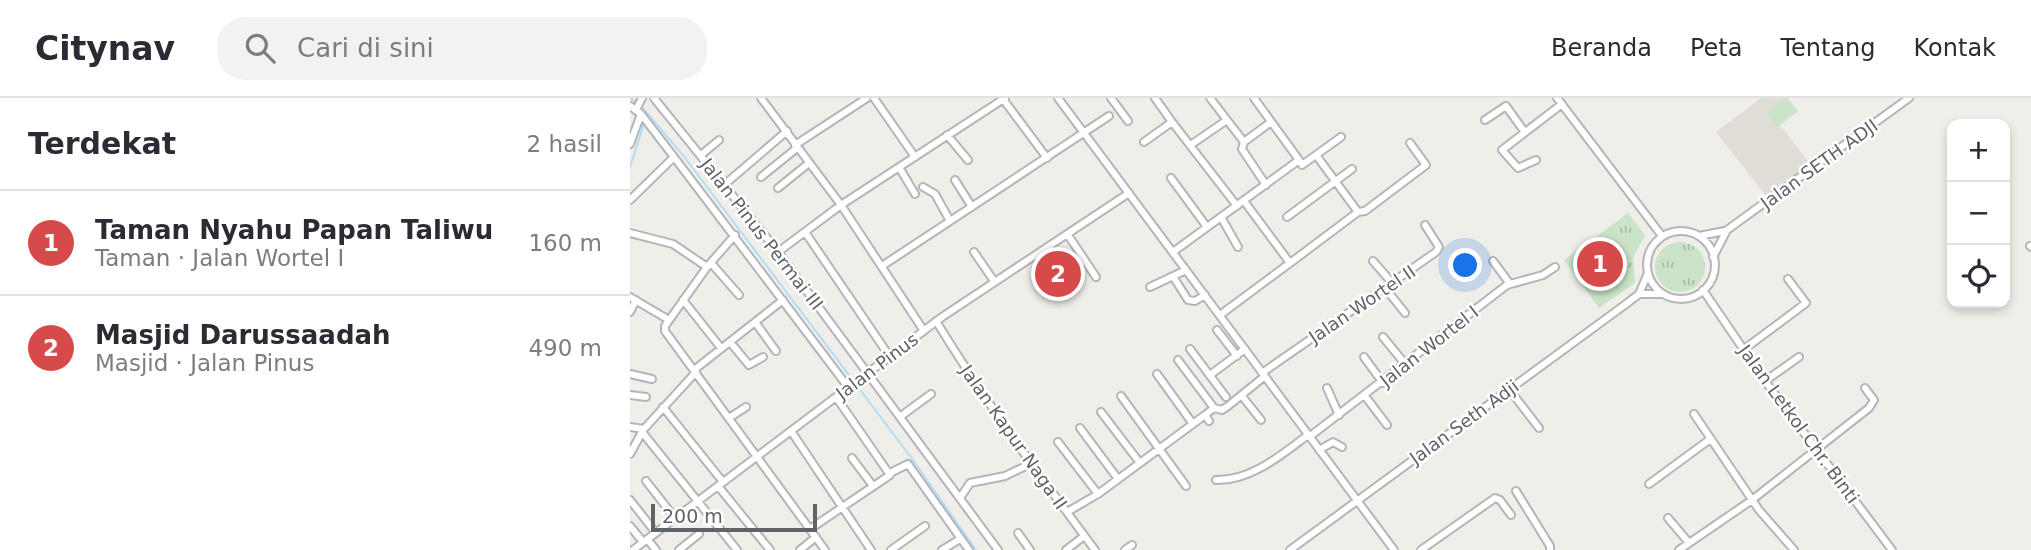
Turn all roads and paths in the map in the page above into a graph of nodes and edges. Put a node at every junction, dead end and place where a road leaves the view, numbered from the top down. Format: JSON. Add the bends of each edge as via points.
{"nodes":[{"id":1,"x":654,"y":98,"type":"edge"},
{"id":2,"x":761,"y":98,"type":"edge"},
{"id":3,"x":867,"y":98,"type":"edge"},
{"id":4,"x":874,"y":98,"type":"edge"},
{"id":5,"x":1004,"y":98,"type":"edge"},
{"id":6,"x":1069,"y":98,"type":"edge"},
{"id":7,"x":1111,"y":98,"type":"edge"},
{"id":8,"x":1155,"y":98,"type":"edge"},
{"id":9,"x":1210,"y":98,"type":"edge"},
{"id":10,"x":1266,"y":98,"type":"edge"},
{"id":11,"x":1909,"y":98,"type":"edge"},
{"id":12,"x":1060,"y":100,"type":"edge"},
{"id":13,"x":1559,"y":100,"type":"edge"},
{"id":14,"x":1256,"y":101,"type":"edge"},
{"id":15,"x":638,"y":106,"type":"edge"},
{"id":16,"x":1109,"y":116,"type":"dead end"},
{"id":17,"x":1227,"y":120,"type":"junction"},
{"id":18,"x":1485,"y":120,"type":"dead end"},
{"id":19,"x":1128,"y":121,"type":"dead end"},
{"id":20,"x":1172,"y":122,"type":"junction"},
{"id":21,"x":1271,"y":122,"type":"junction"},
{"id":22,"x":787,"y":131,"type":"junction"},
{"id":23,"x":1524,"y":131,"type":"junction"},
{"id":24,"x":1085,"y":134,"type":"junction"},
{"id":25,"x":947,"y":135,"type":"junction"},
{"id":26,"x":1341,"y":137,"type":"dead end"},
{"id":27,"x":719,"y":140,"type":"dead end"},
{"id":28,"x":1144,"y":142,"type":"dead end"},
{"id":29,"x":1244,"y":142,"type":"junction"},
{"id":30,"x":1410,"y":143,"type":"dead end"},
{"id":31,"x":630,"y":144,"type":"edge"},
{"id":32,"x":1192,"y":144,"type":"junction"},
{"id":33,"x":796,"y":146,"type":"junction"},
{"id":34,"x":701,"y":155,"type":"junction"},
{"id":35,"x":1316,"y":155,"type":"junction"},
{"id":36,"x":674,"y":157,"type":"junction"},
{"id":37,"x":915,"y":157,"type":"junction"},
{"id":38,"x":1047,"y":158,"type":"junction"},
{"id":39,"x":968,"y":160,"type":"dead end"},
{"id":40,"x":1299,"y":160,"type":"junction"},
{"id":41,"x":1536,"y":160,"type":"dead end"},
{"id":42,"x":809,"y":163,"type":"junction"},
{"id":43,"x":899,"y":167,"type":"junction"},
{"id":44,"x":1352,"y":169,"type":"dead end"},
{"id":45,"x":761,"y":177,"type":"dead end"},
{"id":46,"x":1171,"y":178,"type":"dead end"},
{"id":47,"x":956,"y":180,"type":"dead end"},
{"id":48,"x":1336,"y":181,"type":"junction"},
{"id":49,"x":724,"y":185,"type":"junction"},
{"id":50,"x":1266,"y":185,"type":"junction"},
{"id":51,"x":923,"y":187,"type":"dead end"},
{"id":52,"x":778,"y":188,"type":"dead end"},
{"id":53,"x":1129,"y":193,"type":"junction"},
{"id":54,"x":915,"y":194,"type":"dead end"},
{"id":55,"x":630,"y":200,"type":"edge"},
{"id":56,"x":1244,"y":201,"type":"junction"},
{"id":57,"x":841,"y":205,"type":"junction"},
{"id":58,"x":1237,"y":206,"type":"junction"},
{"id":59,"x":972,"y":207,"type":"junction"},
{"id":60,"x":1358,"y":212,"type":"junction"},
{"id":61,"x":1221,"y":217,"type":"junction"},
{"id":62,"x":1287,"y":217,"type":"dead end"},
{"id":63,"x":950,"y":221,"type":"junction"},
{"id":64,"x":1425,"y":225,"type":"dead end"},
{"id":65,"x":1207,"y":227,"type":"junction"},
{"id":66,"x":1727,"y":230,"type":"junction"},
{"id":67,"x":805,"y":232,"type":"junction"},
{"id":68,"x":630,"y":233,"type":"edge"},
{"id":69,"x":735,"y":235,"type":"junction"},
{"id":70,"x":1068,"y":235,"type":"junction"},
{"id":71,"x":1662,"y":236,"type":"junction"},
{"id":72,"x":1698,"y":236,"type":"junction"},
{"id":73,"x":1238,"y":247,"type":"dead end"},
{"id":74,"x":778,"y":252,"type":"junction"},
{"id":75,"x":974,"y":252,"type":"dead end"},
{"id":76,"x":1173,"y":252,"type":"junction"},
{"id":77,"x":1713,"y":257,"type":"junction"},
{"id":78,"x":1373,"y":261,"type":"dead end"},
{"id":79,"x":1493,"y":261,"type":"dead end"},
{"id":80,"x":1290,"y":262,"type":"junction"},
{"id":81,"x":709,"y":265,"type":"junction"},
{"id":82,"x":882,"y":266,"type":"junction"},
{"id":83,"x":1555,"y":267,"type":"dead end"},
{"id":84,"x":1186,"y":270,"type":"junction"},
{"id":85,"x":1648,"y":273,"type":"junction"},
{"id":86,"x":1096,"y":276,"type":"dead end"},
{"id":87,"x":1174,"y":278,"type":"junction"},
{"id":88,"x":1788,"y":279,"type":"dead end"},
{"id":89,"x":994,"y":281,"type":"junction"},
{"id":90,"x":1393,"y":284,"type":"junction"},
{"id":91,"x":1510,"y":284,"type":"junction"},
{"id":92,"x":1150,"y":287,"type":"dead end"},
{"id":93,"x":1386,"y":289,"type":"junction"},
{"id":94,"x":1703,"y":290,"type":"junction"},
{"id":95,"x":1639,"y":294,"type":"junction"},
{"id":96,"x":739,"y":295,"type":"dead end"},
{"id":97,"x":1205,"y":295,"type":"junction"},
{"id":98,"x":1665,"y":295,"type":"junction"},
{"id":99,"x":633,"y":299,"type":"edge"},
{"id":100,"x":683,"y":300,"type":"junction"},
{"id":101,"x":783,"y":300,"type":"junction"},
{"id":102,"x":630,"y":312,"type":"edge"},
{"id":103,"x":1405,"y":313,"type":"dead end"},
{"id":104,"x":1220,"y":315,"type":"junction"},
{"id":105,"x":669,"y":320,"type":"junction"},
{"id":106,"x":936,"y":321,"type":"junction"},
{"id":107,"x":755,"y":322,"type":"junction"},
{"id":108,"x":1217,"y":330,"type":"dead end"},
{"id":109,"x":924,"y":331,"type":"junction"},
{"id":110,"x":1383,"y":337,"type":"dead end"},
{"id":111,"x":730,"y":342,"type":"junction"},
{"id":112,"x":721,"y":348,"type":"junction"},
{"id":113,"x":1190,"y":349,"type":"dead end"},
{"id":114,"x":1245,"y":349,"type":"junction"},
{"id":115,"x":1743,"y":350,"type":"junction"},
{"id":116,"x":776,"y":351,"type":"dead end"},
{"id":117,"x":1237,"y":356,"type":"junction"},
{"id":118,"x":763,"y":357,"type":"dead end"},
{"id":119,"x":890,"y":357,"type":"junction"},
{"id":120,"x":1364,"y":357,"type":"dead end"},
{"id":121,"x":1799,"y":357,"type":"dead end"},
{"id":122,"x":1178,"y":360,"type":"dead end"},
{"id":123,"x":1406,"y":365,"type":"junction"},
{"id":124,"x":695,"y":371,"type":"junction"},
{"id":125,"x":868,"y":373,"type":"junction"},
{"id":126,"x":630,"y":374,"type":"edge"},
{"id":127,"x":1157,"y":374,"type":"dead end"},
{"id":128,"x":1263,"y":375,"type":"junction"},
{"id":129,"x":1210,"y":376,"type":"junction"},
{"id":130,"x":652,"y":379,"type":"dead end"},
{"id":131,"x":1765,"y":381,"type":"junction"},
{"id":132,"x":1383,"y":383,"type":"junction"},
{"id":133,"x":850,"y":386,"type":"junction"},
{"id":134,"x":1327,"y":388,"type":"dead end"},
{"id":135,"x":1865,"y":388,"type":"dead end"},
{"id":136,"x":1509,"y":389,"type":"junction"},
{"id":137,"x":931,"y":394,"type":"dead end"},
{"id":138,"x":630,"y":395,"type":"edge"},
{"id":139,"x":1121,"y":396,"type":"dead end"},
{"id":140,"x":1242,"y":396,"type":"junction"},
{"id":141,"x":1365,"y":396,"type":"junction"},
{"id":142,"x":646,"y":397,"type":"dead end"},
{"id":143,"x":836,"y":397,"type":"junction"},
{"id":144,"x":1226,"y":397,"type":"dead end"},
{"id":145,"x":663,"y":407,"type":"junction"},
{"id":146,"x":746,"y":407,"type":"dead end"},
{"id":147,"x":1214,"y":408,"type":"junction"},
{"id":148,"x":1101,"y":412,"type":"dead end"},
{"id":149,"x":1693,"y":414,"type":"dead end"},
{"id":150,"x":1339,"y":415,"type":"junction"},
{"id":151,"x":901,"y":416,"type":"junction"},
{"id":152,"x":729,"y":418,"type":"junction"},
{"id":153,"x":1261,"y":420,"type":"dead end"},
{"id":154,"x":1194,"y":424,"type":"junction"},
{"id":155,"x":1387,"y":425,"type":"dead end"},
{"id":156,"x":630,"y":427,"type":"edge"},
{"id":157,"x":1080,"y":428,"type":"dead end"},
{"id":158,"x":1539,"y":428,"type":"dead end"},
{"id":159,"x":643,"y":430,"type":"junction"},
{"id":160,"x":791,"y":431,"type":"junction"},
{"id":161,"x":1308,"y":436,"type":"junction"},
{"id":162,"x":1709,"y":440,"type":"junction"},
{"id":163,"x":1058,"y":442,"type":"dead end"},
{"id":164,"x":1342,"y":447,"type":"dead end"},
{"id":165,"x":1159,"y":448,"type":"junction"},
{"id":166,"x":1319,"y":450,"type":"junction"},
{"id":167,"x":1817,"y":450,"type":"junction"},
{"id":168,"x":630,"y":454,"type":"edge"},
{"id":169,"x":757,"y":456,"type":"junction"},
{"id":170,"x":852,"y":457,"type":"dead end"},
{"id":171,"x":1140,"y":463,"type":"junction"},
{"id":172,"x":1030,"y":464,"type":"junction"},
{"id":173,"x":890,"y":473,"type":"junction"},
{"id":174,"x":1118,"y":479,"type":"junction"},
{"id":175,"x":1216,"y":480,"type":"dead end"},
{"id":176,"x":646,"y":481,"type":"dead end"},
{"id":177,"x":720,"y":484,"type":"junction"},
{"id":178,"x":1649,"y":484,"type":"dead end"},
{"id":179,"x":873,"y":486,"type":"junction"},
{"id":180,"x":1186,"y":486,"type":"dead end"},
{"id":181,"x":1516,"y":491,"type":"dead end"},
{"id":182,"x":1098,"y":494,"type":"junction"},
{"id":183,"x":960,"y":498,"type":"junction"},
{"id":184,"x":630,"y":500,"type":"edge"},
{"id":185,"x":1357,"y":500,"type":"junction"},
{"id":186,"x":1752,"y":500,"type":"junction"},
{"id":187,"x":698,"y":501,"type":"junction"},
{"id":188,"x":843,"y":506,"type":"junction"},
{"id":189,"x":1067,"y":512,"type":"junction"},
{"id":190,"x":1511,"y":515,"type":"dead end"},
{"id":191,"x":675,"y":518,"type":"junction"},
{"id":192,"x":1668,"y":518,"type":"dead end"},
{"id":193,"x":630,"y":526,"type":"edge"},
{"id":194,"x":925,"y":526,"type":"dead end"},
{"id":195,"x":810,"y":529,"type":"junction"},
{"id":196,"x":656,"y":533,"type":"junction"},
{"id":197,"x":1018,"y":533,"type":"dead end"},
{"id":198,"x":699,"y":534,"type":"dead end"},
{"id":199,"x":1084,"y":536,"type":"junction"},
{"id":200,"x":816,"y":537,"type":"junction"},
{"id":201,"x":960,"y":539,"type":"junction"},
{"id":202,"x":645,"y":541,"type":"junction"},
{"id":203,"x":1688,"y":546,"type":"edge"},
{"id":204,"x":1391,"y":549,"type":"edge"},
{"id":205,"x":633,"y":550,"type":"edge"},
{"id":206,"x":656,"y":550,"type":"edge"},
{"id":207,"x":679,"y":550,"type":"edge"},
{"id":208,"x":737,"y":550,"type":"edge"},
{"id":209,"x":770,"y":550,"type":"edge"},
{"id":210,"x":800,"y":550,"type":"edge"},
{"id":211,"x":825,"y":550,"type":"edge"},
{"id":212,"x":872,"y":550,"type":"edge"},
{"id":213,"x":891,"y":550,"type":"edge"},
{"id":214,"x":942,"y":550,"type":"edge"},
{"id":215,"x":969,"y":550,"type":"edge"},
{"id":216,"x":998,"y":550,"type":"edge"},
{"id":217,"x":1030,"y":550,"type":"edge"},
{"id":218,"x":1066,"y":550,"type":"edge"},
{"id":219,"x":1095,"y":550,"type":"edge"},
{"id":220,"x":1290,"y":550,"type":"edge"},
{"id":221,"x":1421,"y":550,"type":"edge"},
{"id":222,"x":1550,"y":550,"type":"edge"},
{"id":223,"x":1679,"y":550,"type":"edge"},
{"id":224,"x":1794,"y":550,"type":"edge"},
{"id":225,"x":1892,"y":550,"type":"edge"}],
"edges":[{"from":1,"to":34,"type":"street","name":"Jalan Pinus Permai III"},
{"from":2,"to":22,"type":"street"},
{"from":3,"to":33,"type":"street"},
{"from":4,"to":37,"type":"street"},
{"from":5,"to":25,"type":"street"},
{"from":5,"to":38,"type":"street"},
{"from":6,"to":12,"type":"street"},
{"from":7,"to":19,"type":"street"},
{"from":8,"to":20,"type":"street"},
{"from":9,"to":17,"type":"street"},
{"from":10,"to":14,"type":"street"},
{"from":11,"to":66,"type":"street","name":"Jalan SETH ADJI"},
{"from":12,"to":24,"type":"street"},
{"from":13,"to":23,"type":"street"},
{"from":13,"to":71,"type":"street"},
{"from":14,"to":21,"type":"street"},
{"from":15,"to":31,"type":"street"},
{"from":15,"to":36,"type":"street"},
{"from":16,"to":24,"type":"street"},
{"from":17,"to":29,"type":"street"},
{"from":17,"to":32,"type":"street"},
{"from":18,"to":23,"type":"street","via":[[1506,106]]},
{"from":20,"to":28,"type":"street"},
{"from":20,"to":32,"type":"street"},
{"from":21,"to":29,"type":"street"},
{"from":21,"to":40,"type":"street"},
{"from":22,"to":33,"type":"street"},
{"from":22,"to":49,"type":"street"},
{"from":23,"to":41,"type":"street","via":[[1505,145],[1503,152],[1518,168]]},
{"from":24,"to":38,"type":"street"},
{"from":24,"to":53,"type":"street"},
{"from":25,"to":37,"type":"street"},
{"from":25,"to":39,"type":"street"},
{"from":26,"to":35,"type":"street"},
{"from":27,"to":34,"type":"street"},
{"from":29,"to":50,"type":"street","via":[[1242,149]]},
{"from":30,"to":60,"type":"street","via":[[1426,165]]},
{"from":32,"to":58,"type":"street"},
{"from":33,"to":42,"type":"street"},
{"from":33,"to":45,"type":"street"},
{"from":34,"to":49,"type":"street","name":"Jalan Pinus Permai III"},
{"from":35,"to":40,"type":"street","via":[[1302,165]]},
{"from":35,"to":48,"type":"street"},
{"from":36,"to":55,"type":"street"},
{"from":36,"to":69,"type":"street"},
{"from":37,"to":43,"type":"street"},
{"from":38,"to":59,"type":"street"},
{"from":40,"to":50,"type":"street"},
{"from":42,"to":52,"type":"street"},
{"from":42,"to":57,"type":"street"},
{"from":43,"to":54,"type":"street"},
{"from":43,"to":57,"type":"street"},
{"from":44,"to":48,"type":"street"},
{"from":46,"to":65,"type":"street"},
{"from":47,"to":59,"type":"street"},
{"from":48,"to":60,"type":"street"},
{"from":48,"to":62,"type":"street"},
{"from":49,"to":74,"type":"street","name":"Jalan Pinus Permai III"},
{"from":50,"to":56,"type":"street"},
{"from":51,"to":63,"type":"street","via":[[935,194]]},
{"from":53,"to":70,"type":"street","name":"Jalan Pinus"},
{"from":53,"to":76,"type":"street"},
{"from":56,"to":58,"type":"street"},
{"from":56,"to":80,"type":"street"},
{"from":57,"to":67,"type":"street"},
{"from":57,"to":82,"type":"street"},
{"from":58,"to":61,"type":"street"},
{"from":59,"to":63,"type":"street"},
{"from":60,"to":80,"type":"street"},
{"from":61,"to":65,"type":"street"},
{"from":61,"to":73,"type":"street"},
{"from":63,"to":82,"type":"street"},
{"from":64,"to":90,"type":"street","name":"Jalan Wortel II","via":[[1438,250]]},
{"from":65,"to":76,"type":"street"},
{"from":66,"to":72,"type":"street"},
{"from":66,"to":77,"type":"street"},
{"from":67,"to":74,"type":"street"},
{"from":67,"to":119,"type":"street"},
{"from":68,"to":81,"type":"street","via":[[673,244]]},
{"from":69,"to":81,"type":"street"},
{"from":69,"to":101,"type":"street"},
{"from":70,"to":86,"type":"street"},
{"from":70,"to":89,"type":"street","name":"Jalan Pinus"},
{"from":71,"to":72,"type":"street","via":[[1680,231]]},
{"from":71,"to":85,"type":"street","via":[[1649,252]]},
{"from":72,"to":77,"type":"street"},
{"from":74,"to":125,"type":"street","name":"Jalan Pinus Permai III"},
{"from":75,"to":89,"type":"street"},
{"from":76,"to":84,"type":"street"},
{"from":77,"to":94,"type":"street","via":[[1713,272]]},
{"from":78,"to":90,"type":"street"},
{"from":79,"to":91,"type":"street"},
{"from":80,"to":104,"type":"street"},
{"from":81,"to":96,"type":"street"},
{"from":81,"to":100,"type":"street"},
{"from":82,"to":109,"type":"street"},
{"from":83,"to":91,"type":"street","name":"Jalan Wortel I"},
{"from":84,"to":87,"type":"street"},
{"from":84,"to":97,"type":"street"},
{"from":85,"to":95,"type":"street"},
{"from":85,"to":98,"type":"street"},
{"from":87,"to":92,"type":"street"},
{"from":87,"to":97,"type":"street","via":[[1188,300]]},
{"from":88,"to":115,"type":"street","via":[[1806,303]]},
{"from":89,"to":106,"type":"street","name":"Jalan Pinus"},
{"from":90,"to":93,"type":"street","name":"Jalan Wortel II"},
{"from":91,"to":123,"type":"street","name":"Jalan Wortel I"},
{"from":93,"to":103,"type":"street"},
{"from":93,"to":128,"type":"street","name":"Jalan Wortel II"},
{"from":94,"to":98,"type":"street","via":[[1682,299]]},
{"from":94,"to":115,"type":"street","name":"Jalan Letkol Chr. Binti"},
{"from":95,"to":98,"type":"street"},
{"from":95,"to":136,"type":"street","name":"Jalan Seth Adji"},
{"from":97,"to":104,"type":"street"},
{"from":99,"to":102,"type":"street"},
{"from":99,"to":105,"type":"street"},
{"from":100,"to":105,"type":"street"},
{"from":100,"to":112,"type":"street"},
{"from":101,"to":107,"type":"street"},
{"from":101,"to":133,"type":"street"},
{"from":104,"to":114,"type":"street"},
{"from":105,"to":124,"type":"street","via":[[665,331]]},
{"from":106,"to":109,"type":"street","name":"Jalan Pinus"},
{"from":106,"to":172,"type":"street","name":"Jalan Kapur Naga II"},
{"from":107,"to":111,"type":"street"},
{"from":107,"to":116,"type":"street"},
{"from":108,"to":117,"type":"street"},
{"from":109,"to":119,"type":"street","name":"Jalan Pinus"},
{"from":110,"to":123,"type":"street"},
{"from":111,"to":112,"type":"street"},
{"from":111,"to":118,"type":"street","via":[[749,365]]},
{"from":112,"to":124,"type":"street"},
{"from":113,"to":129,"type":"street"},
{"from":114,"to":117,"type":"street"},
{"from":114,"to":128,"type":"street"},
{"from":115,"to":131,"type":"street","name":"Jalan Letkol Chr. Binti"},
{"from":117,"to":129,"type":"street"},
{"from":119,"to":125,"type":"street","name":"Jalan Pinus"},
{"from":120,"to":132,"type":"street"},
{"from":121,"to":131,"type":"street"},
{"from":122,"to":147,"type":"street"},
{"from":123,"to":132,"type":"street","name":"Jalan Wortel I"},
{"from":124,"to":145,"type":"street"},
{"from":124,"to":152,"type":"street"},
{"from":125,"to":133,"type":"street","name":"Jalan Pinus"},
{"from":125,"to":151,"type":"street","name":"Jalan Pinus Permai III"},
{"from":126,"to":130,"type":"street"},
{"from":127,"to":154,"type":"street"},
{"from":128,"to":140,"type":"street","name":"Jalan Wortel II"},
{"from":128,"to":161,"type":"street"},
{"from":129,"to":144,"type":"street"},
{"from":131,"to":167,"type":"street","name":"Jalan Letkol Chr. Binti"},
{"from":132,"to":141,"type":"street","name":"Jalan Wortel I"},
{"from":133,"to":143,"type":"street","name":"Jalan Pinus"},
{"from":134,"to":150,"type":"street"},
{"from":135,"to":167,"type":"street","via":[[1874,403]]},
{"from":136,"to":158,"type":"street"},
{"from":136,"to":185,"type":"street","name":"Jalan Seth Adji"},
{"from":137,"to":151,"type":"street"},
{"from":138,"to":142,"type":"street"},
{"from":139,"to":165,"type":"street"},
{"from":140,"to":147,"type":"street","name":"Jalan Wortel II","via":[[1222,410]]},
{"from":140,"to":153,"type":"street"},
{"from":141,"to":150,"type":"street","name":"Jalan Wortel I"},
{"from":141,"to":155,"type":"street"},
{"from":143,"to":160,"type":"street","name":"Jalan Pinus"},
{"from":143,"to":173,"type":"street"},
{"from":145,"to":159,"type":"street"},
{"from":145,"to":177,"type":"street"},
{"from":146,"to":152,"type":"street"},
{"from":147,"to":154,"type":"street","name":"Jalan Wortel II"},
{"from":148,"to":171,"type":"street"},
{"from":149,"to":162,"type":"street"},
{"from":150,"to":161,"type":"street","name":"Jalan Wortel I"},
{"from":151,"to":183,"type":"street","name":"Jalan Pinus Permai III"},
{"from":152,"to":169,"type":"street"},
{"from":154,"to":165,"type":"street","name":"Jalan Wortel II"},
{"from":156,"to":159,"type":"street"},
{"from":157,"to":174,"type":"street"},
{"from":159,"to":168,"type":"street"},
{"from":159,"to":187,"type":"street"},
{"from":160,"to":169,"type":"street","name":"Jalan Pinus"},
{"from":160,"to":188,"type":"street"},
{"from":161,"to":166,"type":"street"},
{"from":161,"to":175,"type":"street","name":"Jalan Wortel I","via":[[1254,471]]},
{"from":162,"to":178,"type":"street"},
{"from":162,"to":186,"type":"street"},
{"from":163,"to":182,"type":"street"},
{"from":164,"to":166,"type":"street","via":[[1334,442]]},
{"from":165,"to":171,"type":"street","name":"Jalan Wortel II"},
{"from":165,"to":180,"type":"street"},
{"from":166,"to":185,"type":"street"},
{"from":167,"to":186,"type":"street"},
{"from":167,"to":225,"type":"street","name":"Jalan Letkol Chr. Binti"},
{"from":169,"to":177,"type":"street","name":"Jalan Pinus"},
{"from":169,"to":195,"type":"street"},
{"from":170,"to":179,"type":"street"},
{"from":171,"to":174,"type":"street","name":"Jalan Wortel II"},
{"from":172,"to":183,"type":"street","via":[[1005,476],[970,483]]},
{"from":172,"to":189,"type":"street","name":"Jalan Kapur Naga II"},
{"from":173,"to":179,"type":"street"},
{"from":173,"to":201,"type":"street","via":[[908,464]]},
{"from":174,"to":182,"type":"street","name":"Jalan Wortel II"},
{"from":176,"to":191,"type":"street"},
{"from":177,"to":187,"type":"street","name":"Jalan Pinus"},
{"from":177,"to":209,"type":"street"},
{"from":179,"to":188,"type":"street"},
{"from":181,"to":222,"type":"street"},
{"from":182,"to":189,"type":"street","name":"Jalan Wortel II"},
{"from":183,"to":216,"type":"street","name":"Jalan Pinus Permai III"},
{"from":184,"to":196,"type":"street"},
{"from":185,"to":204,"type":"street"},
{"from":185,"to":220,"type":"street","name":"Jalan Seth Adji"},
{"from":186,"to":203,"type":"street"},
{"from":186,"to":224,"type":"street"},
{"from":187,"to":191,"type":"street","name":"Jalan Pinus"},
{"from":187,"to":208,"type":"street"},
{"from":188,"to":195,"type":"street"},
{"from":188,"to":212,"type":"street"},
{"from":189,"to":199,"type":"street","name":"Jalan Kapur Naga II"},
{"from":190,"to":221,"type":"street","via":[[1495,498]]},
{"from":191,"to":196,"type":"street","name":"Jalan Pinus"},
{"from":192,"to":203,"type":"street"},
{"from":193,"to":202,"type":"street"},
{"from":194,"to":213,"type":"street"},
{"from":195,"to":200,"type":"street"},
{"from":196,"to":202,"type":"street","name":"Jalan Pinus"},
{"from":197,"to":217,"type":"street"},
{"from":198,"to":207,"type":"street"},
{"from":199,"to":218,"type":"street"},
{"from":199,"to":219,"type":"street","name":"Jalan Kapur Naga II"},
{"from":200,"to":210,"type":"street"},
{"from":200,"to":211,"type":"street"},
{"from":201,"to":214,"type":"street"},
{"from":201,"to":215,"type":"street"},
{"from":202,"to":205,"type":"street","name":"Jalan Pinus"},
{"from":202,"to":206,"type":"street"},
{"from":203,"to":223,"type":"street"}]}
